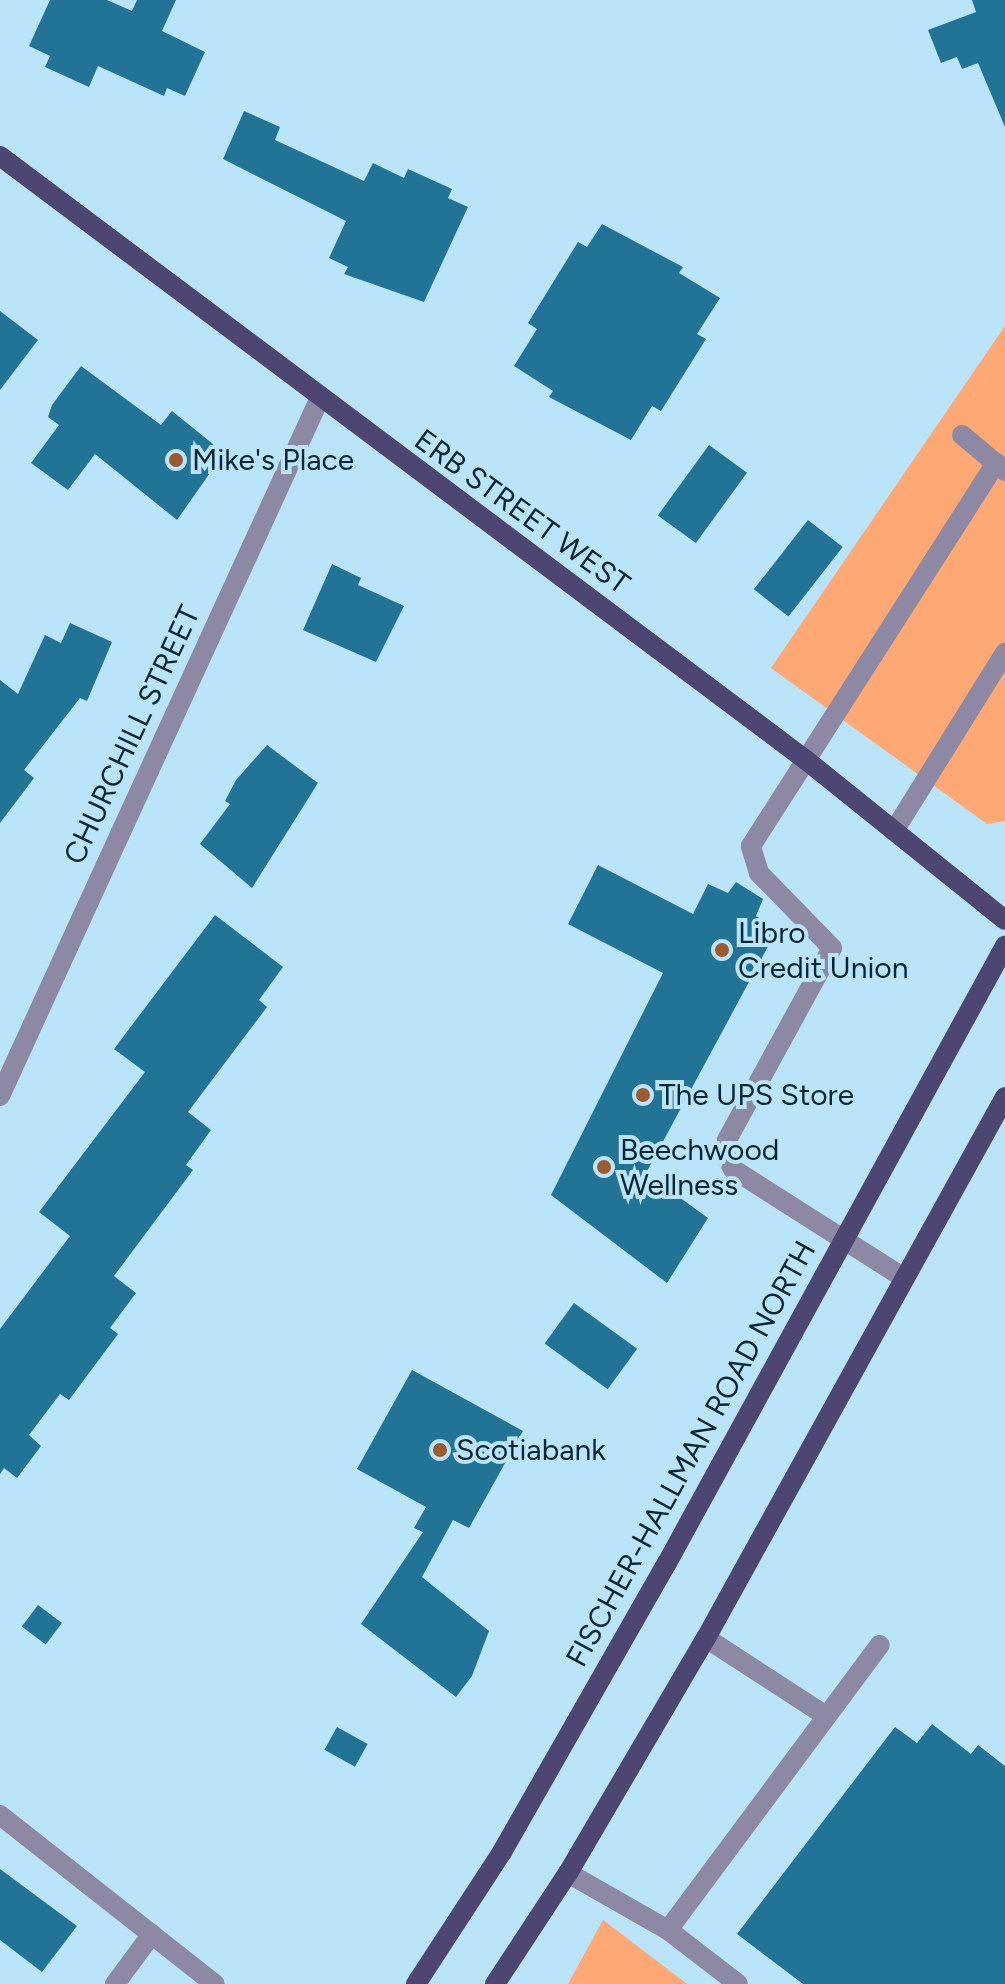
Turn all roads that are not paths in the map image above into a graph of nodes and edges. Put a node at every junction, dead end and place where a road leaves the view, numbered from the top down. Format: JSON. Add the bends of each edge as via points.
{"nodes":[{"id":1,"x":0,"y":156,"type":"edge"},
{"id":2,"x":319,"y":400,"type":"junction"},
{"id":3,"x":962,"y":435,"type":"dead end"},
{"id":4,"x":1000,"y":467,"type":"edge"},
{"id":5,"x":1005,"y":653,"type":"edge"},
{"id":6,"x":806,"y":760,"type":"junction"},
{"id":7,"x":894,"y":831,"type":"junction"},
{"id":8,"x":1005,"y":920,"type":"edge"},
{"id":9,"x":1005,"y":946,"type":"edge"},
{"id":10,"x":0,"y":1096,"type":"edge"},
{"id":11,"x":1005,"y":1097,"type":"edge"},
{"id":12,"x":844,"y":1239,"type":"junction"},
{"id":13,"x":904,"y":1278,"type":"junction"},
{"id":14,"x":706,"y":1638,"type":"junction"},
{"id":15,"x":880,"y":1645,"type":"dead end"},
{"id":16,"x":826,"y":1716,"type":"junction"},
{"id":17,"x":0,"y":1815,"type":"edge"},
{"id":18,"x":568,"y":1873,"type":"junction"},
{"id":19,"x":668,"y":1930,"type":"junction"},
{"id":20,"x":152,"y":1934,"type":"junction"},
{"id":21,"x":115,"y":1984,"type":"edge"},
{"id":22,"x":215,"y":1984,"type":"edge"},
{"id":23,"x":416,"y":1984,"type":"edge"},
{"id":24,"x":495,"y":1984,"type":"edge"},
{"id":25,"x":738,"y":1984,"type":"edge"}],
"edges":[{"from":1,"to":2,"type":"main road","name":"ERB STREET WEST"},
{"from":2,"to":6,"type":"main road","name":"ERB STREET WEST"},
{"from":2,"to":10,"type":"street","name":"CHURCHILL STREET"},
{"from":3,"to":4,"type":"street"},
{"from":4,"to":6,"type":"street"},
{"from":5,"to":7,"type":"street"},
{"from":6,"to":7,"type":"main road","name":"ERB STREET WEST"},
{"from":6,"to":12,"type":"street","via":[[751,846],[759,873],[832,948],[722,1149],[733,1169]]},
{"from":7,"to":8,"type":"main road","name":"ERB STREET WEST"},
{"from":9,"to":12,"type":"main road","name":"FISCHER-HALLMAN ROAD NORTH"},
{"from":11,"to":13,"type":"main road"},
{"from":12,"to":13,"type":"street"},
{"from":12,"to":23,"type":"main road","name":"FISCHER-HALLMAN ROAD NORTH","via":[[502,1852]]},
{"from":13,"to":14,"type":"main road"},
{"from":14,"to":16,"type":"street"},
{"from":14,"to":18,"type":"main road"},
{"from":15,"to":16,"type":"street"},
{"from":16,"to":19,"type":"street"},
{"from":17,"to":20,"type":"street"},
{"from":18,"to":19,"type":"street"},
{"from":18,"to":24,"type":"main road"},
{"from":19,"to":25,"type":"street"},
{"from":20,"to":21,"type":"street"},
{"from":20,"to":22,"type":"street"}]}
